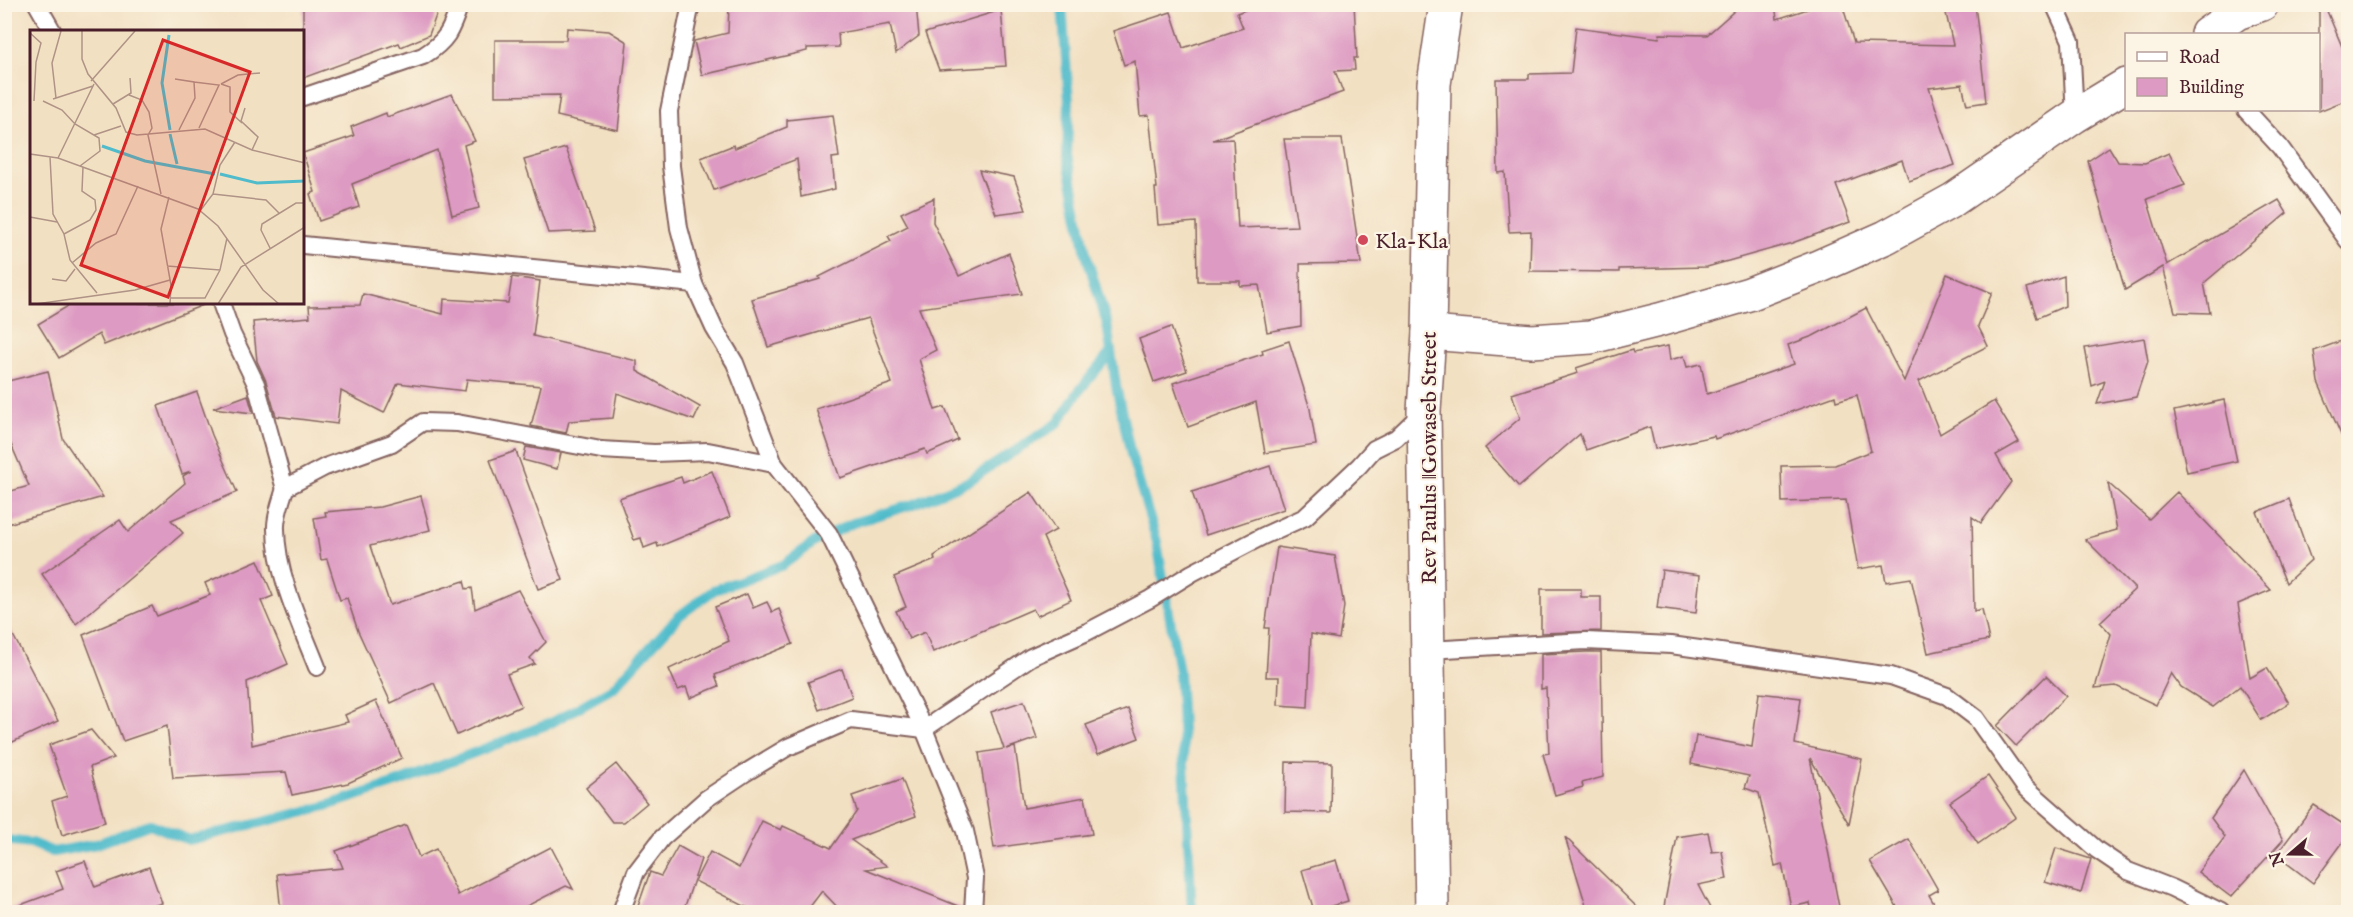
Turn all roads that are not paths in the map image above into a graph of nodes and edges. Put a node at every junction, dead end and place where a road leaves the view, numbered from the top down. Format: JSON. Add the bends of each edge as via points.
{"nodes":[{"id":1,"x":37,"y":4,"type":"edge"},
{"id":2,"x":460,"y":4,"type":"edge"},
{"id":3,"x":691,"y":4,"type":"edge"},
{"id":4,"x":1446,"y":4,"type":"edge"},
{"id":5,"x":2054,"y":4,"type":"edge"},
{"id":6,"x":2262,"y":4,"type":"edge"},
{"id":7,"x":52,"y":30,"type":"edge"},
{"id":8,"x":2208,"y":33,"type":"edge"},
{"id":9,"x":2125,"y":86,"type":"edge"},
{"id":10,"x":304,"y":98,"type":"edge"},
{"id":11,"x":2247,"y":111,"type":"edge"},
{"id":12,"x":2075,"y":116,"type":"junction"},
{"id":13,"x":2349,"y":241,"type":"edge"},
{"id":14,"x":304,"y":245,"type":"edge"},
{"id":15,"x":694,"y":284,"type":"junction"},
{"id":16,"x":221,"y":304,"type":"edge"},
{"id":17,"x":1429,"y":333,"type":"junction"},
{"id":18,"x":1424,"y":411,"type":"junction"},
{"id":19,"x":774,"y":464,"type":"junction"},
{"id":20,"x":285,"y":489,"type":"junction"},
{"id":21,"x":1428,"y":650,"type":"junction"},
{"id":22,"x":317,"y":667,"type":"dead end"},
{"id":23,"x":924,"y":729,"type":"junction"},
{"id":24,"x":621,"y":912,"type":"edge"},
{"id":25,"x":973,"y":912,"type":"edge"},
{"id":26,"x":1432,"y":912,"type":"edge"},
{"id":27,"x":2221,"y":912,"type":"edge"}],
"edges":[{"from":1,"to":7,"type":"lane"},
{"from":2,"to":10,"type":"lane","via":[[448,37],[423,56]]},
{"from":3,"to":15,"type":"lane","via":[[669,111],[679,228]]},
{"from":4,"to":17,"type":"street","name":"Rev Paulus ǁGowaseb Street","via":[[1434,84]]},
{"from":5,"to":12,"type":"lane","via":[[2071,41]]},
{"from":6,"to":8,"type":"street","via":[[2237,13]]},
{"from":9,"to":12,"type":"street"},
{"from":11,"to":13,"type":"lane","via":[[2280,147]]},
{"from":12,"to":17,"type":"street","via":[[1953,200],[1818,267],[1749,294],[1591,337],[1532,340]]},
{"from":14,"to":15,"type":"lane"},
{"from":15,"to":19,"type":"lane","via":[[735,363]]},
{"from":16,"to":20,"type":"lane","via":[[256,384]]},
{"from":17,"to":18,"type":"street","name":"Rev Paulus ǁGowaseb Street"},
{"from":18,"to":21,"type":"street","name":"Rev Paulus ǁGowaseb Street"},
{"from":18,"to":23,"type":"lane","via":[[1396,438],[1374,449],[1305,517],[1192,573],[1087,632],[1031,657]]},
{"from":19,"to":20,"type":"lane","via":[[708,451],[601,450],[457,423],[423,422],[392,443],[325,467]]},
{"from":19,"to":23,"type":"lane","via":[[829,534]]},
{"from":20,"to":22,"type":"lane","via":[[275,528],[295,610]]},
{"from":21,"to":26,"type":"street","name":"Rev Paulus ǁGowaseb Street"},
{"from":21,"to":27,"type":"lane","via":[[1586,641],[1671,645],[1891,676],[1947,696],[1976,718],[2024,786],[2097,850],[2128,871]]},
{"from":23,"to":24,"type":"lane","via":[[851,720],[788,747],[746,772],[706,799],[662,838],[636,872]]},
{"from":23,"to":25,"type":"lane","via":[[965,831],[975,878]]}]}
